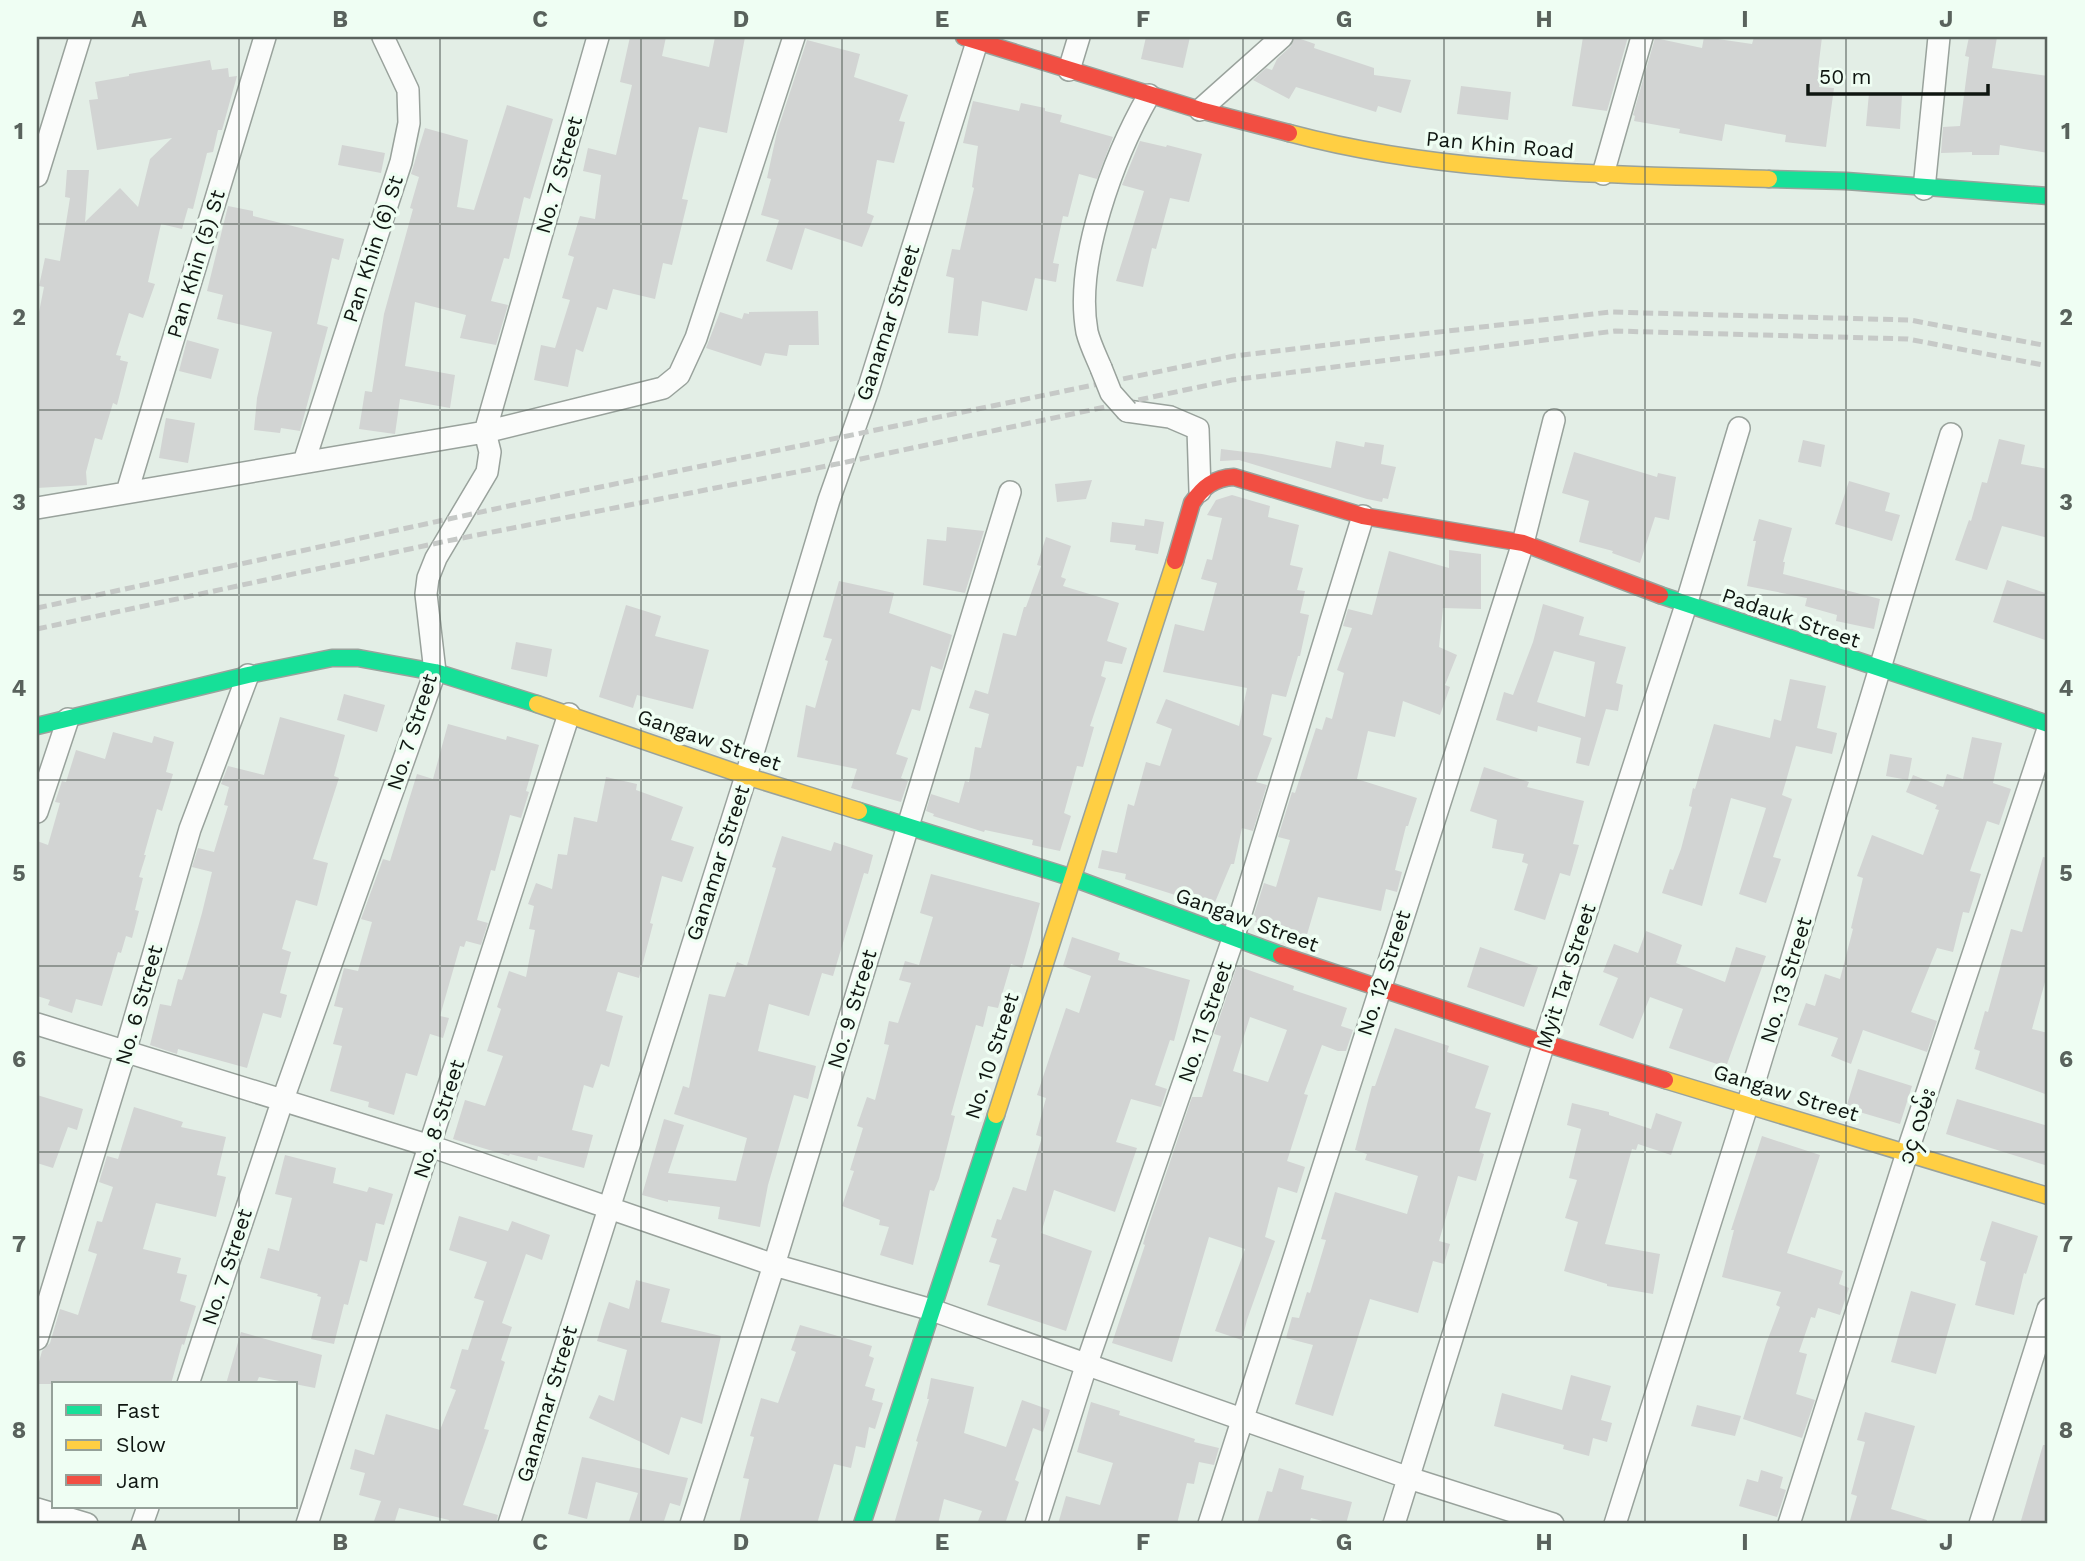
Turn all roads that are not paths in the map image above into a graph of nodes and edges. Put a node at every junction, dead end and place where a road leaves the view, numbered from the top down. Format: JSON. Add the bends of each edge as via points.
{"nodes":[{"id":1,"x":80,"y":37,"type":"edge"},
{"id":2,"x":265,"y":37,"type":"edge"},
{"id":3,"x":383,"y":37,"type":"edge"},
{"id":4,"x":598,"y":37,"type":"edge"},
{"id":5,"x":794,"y":37,"type":"edge"},
{"id":6,"x":1079,"y":37,"type":"edge"},
{"id":7,"x":1282,"y":37,"type":"edge"},
{"id":8,"x":1643,"y":37,"type":"edge"},
{"id":9,"x":1939,"y":37,"type":"edge"},
{"id":10,"x":970,"y":39,"type":"edge"},
{"id":11,"x":1069,"y":70,"type":"junction"},
{"id":12,"x":1149,"y":95,"type":"junction"},
{"id":13,"x":1200,"y":110,"type":"junction"},
{"id":14,"x":1603,"y":174,"type":"junction"},
{"id":15,"x":37,"y":176,"type":"edge"},
{"id":16,"x":1924,"y":188,"type":"junction"},
{"id":17,"x":2048,"y":196,"type":"edge"},
{"id":18,"x":1554,"y":420,"type":"dead end"},
{"id":19,"x":1739,"y":428,"type":"dead end"},
{"id":20,"x":485,"y":432,"type":"junction"},
{"id":21,"x":1951,"y":434,"type":"dead end"},
{"id":22,"x":304,"y":462,"type":"junction"},
{"id":23,"x":1200,"y":491,"type":"junction"},
{"id":24,"x":127,"y":492,"type":"junction"},
{"id":25,"x":1010,"y":492,"type":"dead end"},
{"id":26,"x":37,"y":508,"type":"edge"},
{"id":27,"x":1363,"y":516,"type":"junction"},
{"id":28,"x":1523,"y":543,"type":"junction"},
{"id":29,"x":1686,"y":605,"type":"junction"},
{"id":30,"x":1881,"y":670,"type":"junction"},
{"id":31,"x":435,"y":672,"type":"junction"},
{"id":32,"x":248,"y":674,"type":"junction"},
{"id":33,"x":569,"y":714,"type":"junction"},
{"id":34,"x":68,"y":719,"type":"junction"},
{"id":35,"x":37,"y":726,"type":"edge"},
{"id":36,"x":2048,"y":726,"type":"edge"},
{"id":37,"x":746,"y":776,"type":"junction"},
{"id":38,"x":37,"y":812,"type":"edge"},
{"id":39,"x":907,"y":825,"type":"junction"},
{"id":40,"x":1073,"y":878,"type":"junction"},
{"id":41,"x":1233,"y":939,"type":"junction"},
{"id":42,"x":1379,"y":988,"type":"junction"},
{"id":43,"x":37,"y":1024,"type":"edge"},
{"id":44,"x":1544,"y":1043,"type":"junction"},
{"id":45,"x":125,"y":1052,"type":"junction"},
{"id":46,"x":282,"y":1102,"type":"junction"},
{"id":47,"x":1748,"y":1103,"type":"junction"},
{"id":48,"x":430,"y":1146,"type":"junction"},
{"id":49,"x":1908,"y":1153,"type":"junction"},
{"id":50,"x":2048,"y":1196,"type":"edge"},
{"id":51,"x":608,"y":1208,"type":"junction"},
{"id":52,"x":774,"y":1265,"type":"junction"},
{"id":53,"x":2048,"y":1309,"type":"edge"},
{"id":54,"x":932,"y":1310,"type":"junction"},
{"id":55,"x":37,"y":1339,"type":"edge"},
{"id":56,"x":1087,"y":1363,"type":"junction"},
{"id":57,"x":189,"y":1382,"type":"edge"},
{"id":58,"x":1242,"y":1418,"type":"junction"},
{"id":59,"x":1409,"y":1478,"type":"junction"},
{"id":60,"x":37,"y":1509,"type":"edge"},
{"id":61,"x":87,"y":1524,"type":"edge"},
{"id":62,"x":307,"y":1524,"type":"edge"},
{"id":63,"x":509,"y":1524,"type":"edge"},
{"id":64,"x":691,"y":1524,"type":"edge"},
{"id":65,"x":862,"y":1524,"type":"edge"},
{"id":66,"x":1036,"y":1524,"type":"edge"},
{"id":67,"x":1209,"y":1524,"type":"edge"},
{"id":68,"x":1395,"y":1524,"type":"edge"},
{"id":69,"x":1553,"y":1524,"type":"edge"},
{"id":70,"x":1615,"y":1524,"type":"edge"},
{"id":71,"x":1789,"y":1524,"type":"edge"},
{"id":72,"x":1980,"y":1524,"type":"edge"}],
"edges":[{"from":1,"to":15,"type":"street"},
{"from":2,"to":24,"type":"street","name":"Pan Khin (5) St"},
{"from":3,"to":22,"type":"street","name":"Pan Khin (6) St","via":[[408,90],[409,123],[401,162]]},
{"from":4,"to":20,"type":"street","name":"No. 7 Street"},
{"from":5,"to":20,"type":"street","via":[[696,338],[679,375],[663,388]]},
{"from":6,"to":11,"type":"street"},
{"from":7,"to":13,"type":"street"},
{"from":8,"to":14,"type":"street"},
{"from":9,"to":16,"type":"street"},
{"from":10,"to":11,"type":"street","name":"Pan Khin Road"},
{"from":10,"to":37,"type":"street","name":"Ganamar Street","via":[[868,390],[829,500]]},
{"from":11,"to":12,"type":"street","name":"Pan Khin Road"},
{"from":12,"to":13,"type":"street","name":"Pan Khin Road"},
{"from":12,"to":23,"type":"street","bridge":true,"via":[[1129,129],[1111,176],[1092,245],[1085,288],[1087,333],[1111,393],[1127,411],[1170,416],[1198,429]]},
{"from":13,"to":14,"type":"street","name":"Pan Khin Road","via":[[1366,151],[1454,164]]},
{"from":14,"to":16,"type":"street","name":"Pan Khin Road","via":[[1846,181]]},
{"from":16,"to":17,"type":"street","name":"Pan Khin Road"},
{"from":18,"to":28,"type":"street","name":"No. 12 Street"},
{"from":19,"to":29,"type":"street","name":"Myit Tar Street"},
{"from":20,"to":22,"type":"street"},
{"from":20,"to":31,"type":"street","name":"No. 7 Street","via":[[490,452],[487,472],[428,578]]},
{"from":21,"to":30,"type":"street","name":"No. 13 Street"},
{"from":22,"to":24,"type":"street"},
{"from":23,"to":27,"type":"street","name":"Padauk Street","via":[[1211,481],[1234,477]]},
{"from":23,"to":40,"type":"street","name":"No. 10 Street","via":[[1192,503]]},
{"from":24,"to":26,"type":"street"},
{"from":25,"to":39,"type":"street","name":"No. 9 Street"},
{"from":27,"to":28,"type":"street","name":"Padauk Street"},
{"from":27,"to":41,"type":"street","name":"No. 11 Street"},
{"from":28,"to":29,"type":"street","name":"Padauk Street"},
{"from":28,"to":42,"type":"street","name":"No. 12 Street"},
{"from":29,"to":30,"type":"street","name":"Padauk Street"},
{"from":29,"to":44,"type":"street","name":"Myit Tar Street"},
{"from":30,"to":36,"type":"street","name":"Padauk Street"},
{"from":30,"to":47,"type":"street","name":"No. 13 Street"},
{"from":31,"to":32,"type":"street","name":"Gangaw Street","via":[[358,658],[332,658]]},
{"from":31,"to":33,"type":"street","name":"Gangaw Street"},
{"from":31,"to":46,"type":"street","name":"No. 7 Street"},
{"from":32,"to":34,"type":"street","name":"Gangaw Street"},
{"from":32,"to":45,"type":"street","name":"No. 6 Street","via":[[190,829]]},
{"from":33,"to":37,"type":"street","name":"Gangaw Street"},
{"from":33,"to":48,"type":"street","name":"No. 8 Street"},
{"from":34,"to":35,"type":"street","name":"Gangaw Street"},
{"from":34,"to":38,"type":"street"},
{"from":36,"to":49,"type":"street","name":"၁၄ လမ်း"},
{"from":37,"to":39,"type":"street","name":"Gangaw Street"},
{"from":37,"to":51,"type":"street","name":"Ganamar Street"},
{"from":39,"to":40,"type":"street","name":"Gangaw Street"},
{"from":39,"to":52,"type":"street","name":"No. 9 Street"},
{"from":40,"to":41,"type":"street","name":"Gangaw Street"},
{"from":40,"to":54,"type":"street","name":"No. 10 Street"},
{"from":41,"to":42,"type":"street","name":"Gangaw Street"},
{"from":41,"to":56,"type":"street","name":"No. 11 Street"},
{"from":42,"to":44,"type":"street","name":"Gangaw Street"},
{"from":42,"to":58,"type":"street","name":"No. 12 Street"},
{"from":43,"to":45,"type":"street"},
{"from":44,"to":47,"type":"street","name":"Gangaw Street"},
{"from":44,"to":59,"type":"street","name":"Myit Tar Street"},
{"from":45,"to":46,"type":"street"},
{"from":45,"to":55,"type":"street","name":"No. 6 Street"},
{"from":46,"to":48,"type":"street"},
{"from":46,"to":57,"type":"street","name":"No. 7 Street"},
{"from":47,"to":49,"type":"street","name":"Gangaw Street"},
{"from":47,"to":70,"type":"street","name":"No. 13 Street"},
{"from":48,"to":51,"type":"street"},
{"from":48,"to":62,"type":"street","name":"No. 8 Street"},
{"from":49,"to":50,"type":"street","name":"Gangaw Street"},
{"from":49,"to":71,"type":"street","name":"၁၄ လမ်း"},
{"from":51,"to":52,"type":"street"},
{"from":51,"to":63,"type":"street","name":"Ganamar Street"},
{"from":52,"to":54,"type":"street"},
{"from":52,"to":64,"type":"street","name":"No. 9 Street"},
{"from":53,"to":72,"type":"street"},
{"from":54,"to":56,"type":"street"},
{"from":54,"to":65,"type":"street","name":"No. 10 Street"},
{"from":56,"to":58,"type":"street"},
{"from":56,"to":66,"type":"street","name":"No. 11 Street"},
{"from":58,"to":59,"type":"street"},
{"from":58,"to":67,"type":"street","name":"No. 12 Street"},
{"from":59,"to":68,"type":"street","name":"Myit Tar Street"},
{"from":59,"to":69,"type":"street"},
{"from":60,"to":61,"type":"street"}]}
